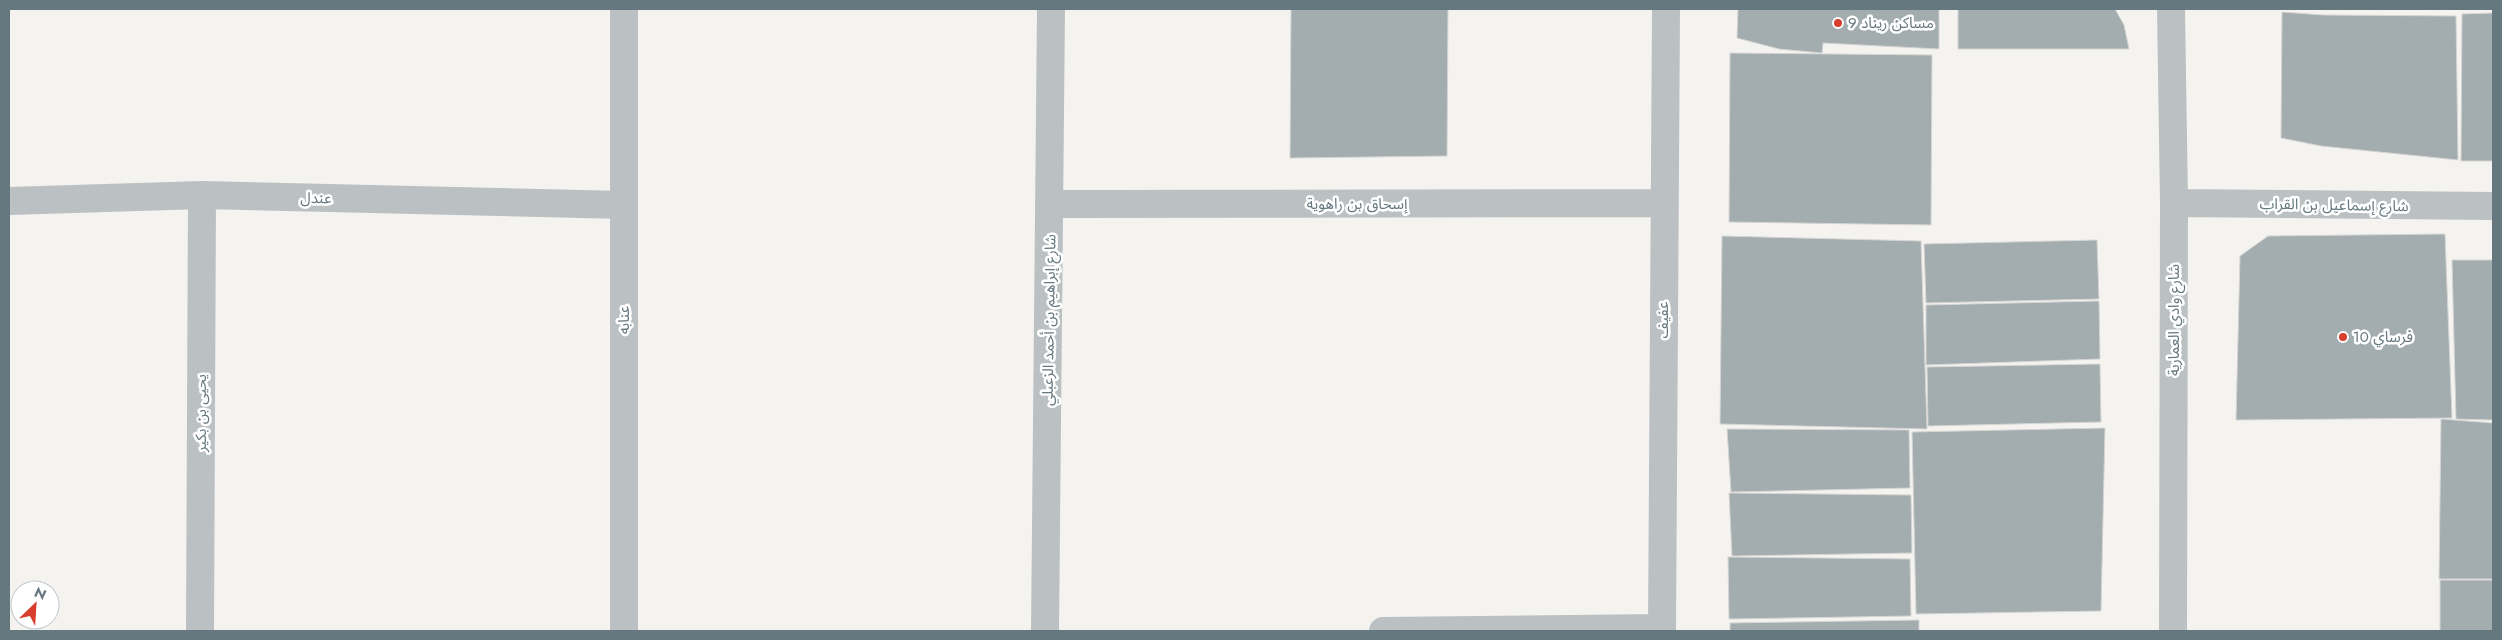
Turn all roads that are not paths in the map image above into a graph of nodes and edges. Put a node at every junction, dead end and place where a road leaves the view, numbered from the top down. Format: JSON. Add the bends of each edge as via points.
{"nodes":[{"id":1,"x":624,"y":9,"type":"edge"},
{"id":2,"x":1051,"y":9,"type":"edge"},
{"id":3,"x":1666,"y":9,"type":"edge"},
{"id":4,"x":2171,"y":9,"type":"edge"},
{"id":5,"x":202,"y":195,"type":"junction"},
{"id":6,"x":9,"y":201,"type":"edge"},
{"id":7,"x":1663,"y":203,"type":"junction"},
{"id":8,"x":2174,"y":203,"type":"junction"},
{"id":9,"x":1050,"y":204,"type":"junction"},
{"id":10,"x":624,"y":205,"type":"junction"},
{"id":11,"x":2493,"y":206,"type":"edge"},
{"id":12,"x":1662,"y":630,"type":"edge"},
{"id":13,"x":200,"y":631,"type":"edge"},
{"id":14,"x":624,"y":631,"type":"edge"},
{"id":15,"x":1045,"y":631,"type":"edge"},
{"id":16,"x":1383,"y":631,"type":"edge"},
{"id":17,"x":1400,"y":631,"type":"edge"},
{"id":18,"x":2173,"y":631,"type":"edge"}],
"edges":[{"from":1,"to":10,"type":"street","name":"عنابه"},
{"from":2,"to":9,"type":"street","name":"شارع إبراهيم بن أحمد الزعبلي"},
{"from":3,"to":7,"type":"street","name":"عفيف"},
{"from":4,"to":8,"type":"street","name":"شارع وادي العمارية"},
{"from":5,"to":6,"type":"street","name":"عندل"},
{"from":5,"to":10,"type":"street","name":"عندل"},
{"from":5,"to":13,"type":"street","name":"يحيى بن بكير"},
{"from":7,"to":9,"type":"street","name":"إسحاق بن راهوية"},
{"from":7,"to":12,"type":"street","name":"عفيف"},
{"from":8,"to":11,"type":"street","name":"شارع إسماعيل بن القراب"},
{"from":8,"to":18,"type":"street","name":"شارع وادي العمارية"},
{"from":9,"to":15,"type":"street","name":"شارع إبراهيم بن أحمد الزعبلي"},
{"from":10,"to":14,"type":"street","name":"عنابه"},
{"from":12,"to":17,"type":"street"},
{"from":16,"to":17,"type":"street"}]}
